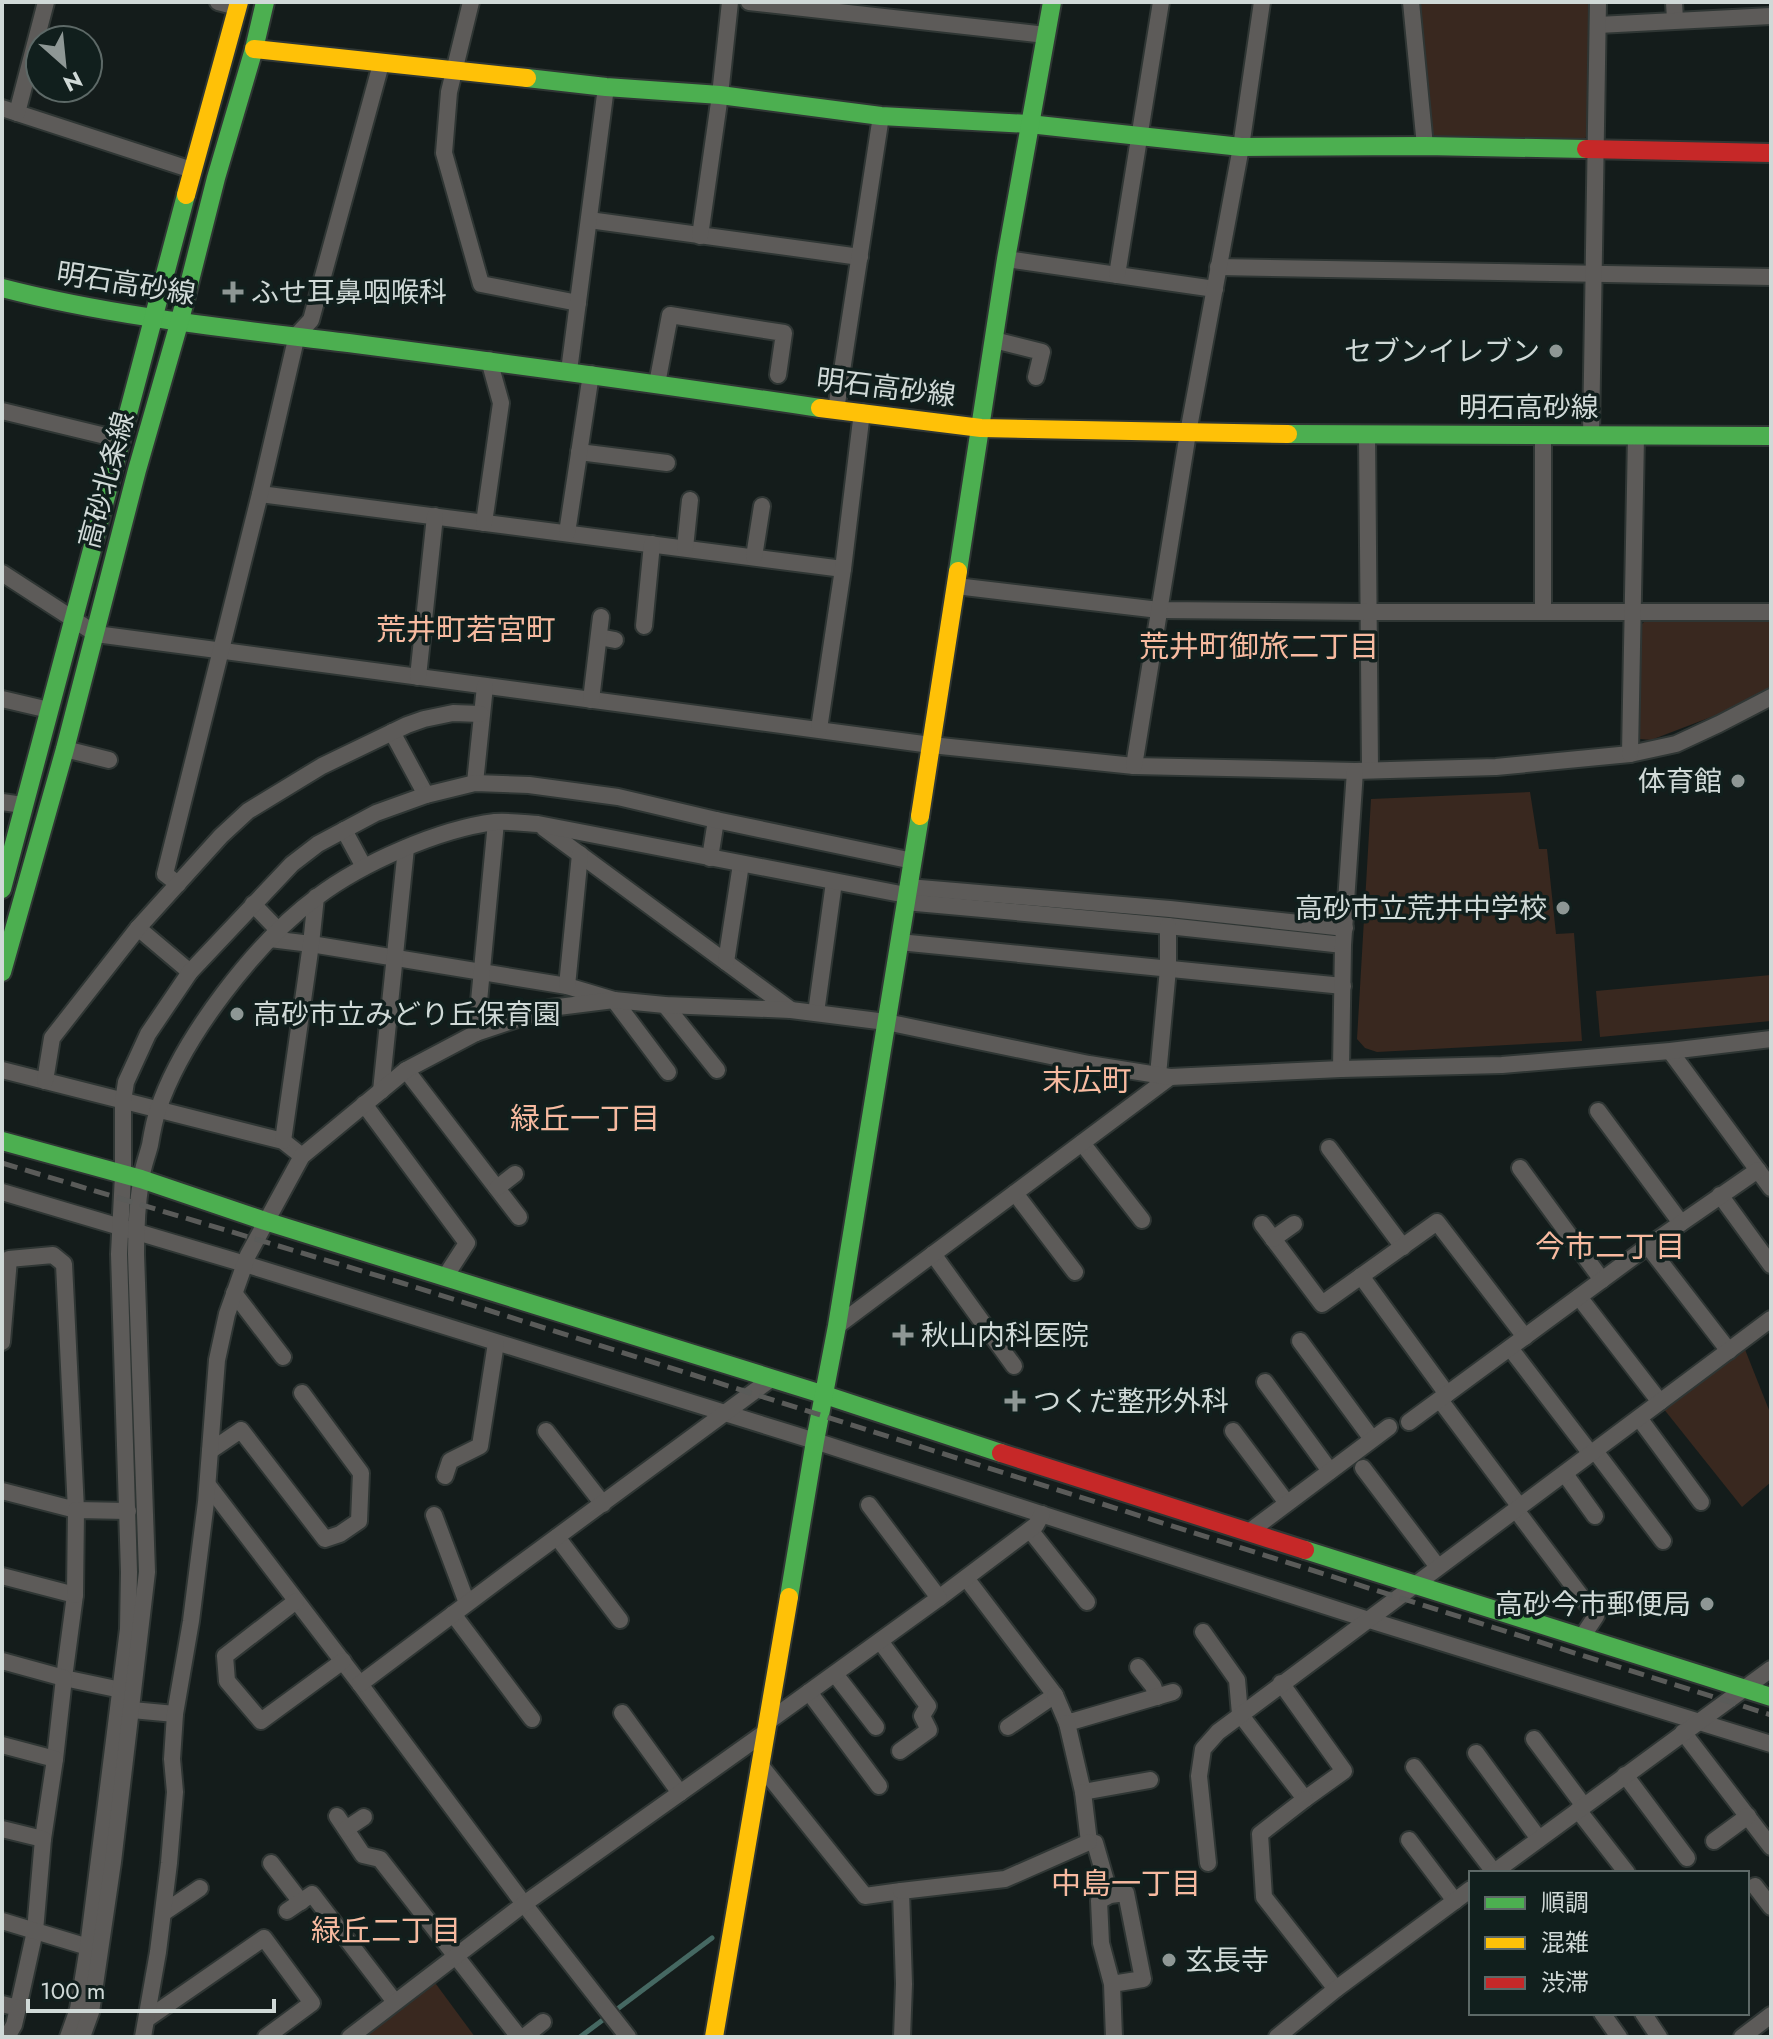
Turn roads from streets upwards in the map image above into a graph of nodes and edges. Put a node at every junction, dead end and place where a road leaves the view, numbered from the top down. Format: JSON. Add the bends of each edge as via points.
{"nodes":[{"id":1,"x":46,"y":2,"type":"edge"},
{"id":2,"x":218,"y":2,"type":"edge"},
{"id":3,"x":265,"y":2,"type":"edge"},
{"id":4,"x":471,"y":2,"type":"edge"},
{"id":5,"x":730,"y":2,"type":"edge"},
{"id":6,"x":749,"y":2,"type":"edge"},
{"id":7,"x":1052,"y":2,"type":"edge"},
{"id":8,"x":1161,"y":2,"type":"edge"},
{"id":9,"x":1262,"y":2,"type":"edge"},
{"id":10,"x":1411,"y":2,"type":"edge"},
{"id":11,"x":1598,"y":2,"type":"edge"},
{"id":12,"x":1674,"y":2,"type":"edge"},
{"id":13,"x":238,"y":5,"type":"edge"},
{"id":14,"x":1771,"y":16,"type":"edge"},
{"id":15,"x":1675,"y":20,"type":"junction"},
{"id":16,"x":1598,"y":25,"type":"junction"},
{"id":17,"x":1046,"y":35,"type":"junction"},
{"id":18,"x":254,"y":49,"type":"junction"},
{"id":19,"x":381,"y":64,"type":"junction"},
{"id":20,"x":455,"y":72,"type":"junction"},
{"id":21,"x":606,"y":87,"type":"junction"},
{"id":22,"x":720,"y":95,"type":"junction"},
{"id":23,"x":10,"y":110,"type":"edge"},
{"id":24,"x":881,"y":116,"type":"junction"},
{"id":25,"x":1029,"y":124,"type":"junction"},
{"id":26,"x":1140,"y":136,"type":"junction"},
{"id":27,"x":1425,"y":146,"type":"junction"},
{"id":28,"x":1241,"y":147,"type":"junction"},
{"id":29,"x":1594,"y":150,"type":"junction"},
{"id":30,"x":1771,"y":153,"type":"edge"},
{"id":31,"x":192,"y":170,"type":"junction"},
{"id":32,"x":589,"y":220,"type":"junction"},
{"id":33,"x":700,"y":236,"type":"junction"},
{"id":34,"x":860,"y":257,"type":"junction"},
{"id":35,"x":1006,"y":259,"type":"junction"},
{"id":36,"x":1218,"y":267,"type":"junction"},
{"id":37,"x":1593,"y":274,"type":"junction"},
{"id":38,"x":1117,"y":275,"type":"junction"},
{"id":39,"x":1771,"y":277,"type":"edge"},
{"id":40,"x":2,"y":288,"type":"edge"},
{"id":41,"x":1215,"y":289,"type":"junction"},
{"id":42,"x":578,"y":303,"type":"junction"},
{"id":43,"x":152,"y":318,"type":"junction"},
{"id":44,"x":180,"y":320,"type":"junction"},
{"id":45,"x":297,"y":335,"type":"junction"},
{"id":46,"x":994,"y":340,"type":"junction"},
{"id":47,"x":489,"y":360,"type":"junction"},
{"id":48,"x":569,"y":371,"type":"junction"},
{"id":49,"x":591,"y":374,"type":"junction"},
{"id":50,"x":778,"y":375,"type":"dead end"},
{"id":51,"x":1036,"y":377,"type":"dead end"},
{"id":52,"x":657,"y":384,"type":"junction"},
{"id":53,"x":836,"y":410,"type":"junction"},
{"id":54,"x":2,"y":411,"type":"edge"},
{"id":55,"x":862,"y":412,"type":"junction"},
{"id":56,"x":981,"y":428,"type":"junction"},
{"id":57,"x":1188,"y":433,"type":"junction"},
{"id":58,"x":1367,"y":434,"type":"junction"},
{"id":59,"x":1543,"y":435,"type":"junction"},
{"id":60,"x":1591,"y":436,"type":"junction"},
{"id":61,"x":1636,"y":436,"type":"junction"},
{"id":62,"x":1771,"y":436,"type":"edge"},
{"id":63,"x":122,"y":440,"type":"junction"},
{"id":64,"x":579,"y":452,"type":"junction"},
{"id":65,"x":667,"y":463,"type":"dead end"},
{"id":66,"x":260,"y":494,"type":"junction"},
{"id":67,"x":690,"y":500,"type":"dead end"},
{"id":68,"x":762,"y":506,"type":"dead end"},
{"id":69,"x":435,"y":516,"type":"junction"},
{"id":70,"x":484,"y":523,"type":"junction"},
{"id":71,"x":567,"y":533,"type":"junction"},
{"id":72,"x":652,"y":544,"type":"junction"},
{"id":73,"x":685,"y":548,"type":"junction"},
{"id":74,"x":754,"y":557,"type":"junction"},
{"id":75,"x":843,"y":569,"type":"junction"},
{"id":76,"x":2,"y":573,"type":"edge"},
{"id":77,"x":956,"y":586,"type":"junction"},
{"id":78,"x":1159,"y":610,"type":"junction"},
{"id":79,"x":1632,"y":611,"type":"junction"},
{"id":80,"x":1367,"y":612,"type":"junction"},
{"id":81,"x":1543,"y":612,"type":"junction"},
{"id":82,"x":1771,"y":612,"type":"edge"},
{"id":83,"x":601,"y":617,"type":"dead end"},
{"id":84,"x":74,"y":619,"type":"junction"},
{"id":85,"x":644,"y":626,"type":"dead end"},
{"id":86,"x":96,"y":634,"type":"junction"},
{"id":87,"x":219,"y":652,"type":"junction"},
{"id":88,"x":418,"y":677,"type":"junction"},
{"id":89,"x":485,"y":686,"type":"junction"},
{"id":90,"x":1771,"y":697,"type":"edge"},
{"id":91,"x":2,"y":699,"type":"edge"},
{"id":92,"x":591,"y":700,"type":"junction"},
{"id":93,"x":49,"y":710,"type":"junction"},
{"id":94,"x":481,"y":714,"type":"junction"},
{"id":95,"x":819,"y":729,"type":"junction"},
{"id":96,"x":392,"y":732,"type":"junction"},
{"id":97,"x":931,"y":745,"type":"junction"},
{"id":98,"x":65,"y":749,"type":"junction"},
{"id":99,"x":1630,"y":754,"type":"junction"},
{"id":100,"x":109,"y":760,"type":"dead end"},
{"id":101,"x":1134,"y":766,"type":"junction"},
{"id":102,"x":1362,"y":771,"type":"junction"},
{"id":103,"x":475,"y":783,"type":"junction"},
{"id":104,"x":426,"y":795,"type":"junction"},
{"id":105,"x":2,"y":802,"type":"edge"},
{"id":106,"x":23,"y":805,"type":"junction"},
{"id":107,"x":716,"y":820,"type":"junction"},
{"id":108,"x":496,"y":822,"type":"junction"},
{"id":109,"x":538,"y":824,"type":"junction"},
{"id":110,"x":344,"y":830,"type":"junction"},
{"id":111,"x":406,"y":848,"type":"junction"},
{"id":112,"x":580,"y":854,"type":"junction"},
{"id":113,"x":710,"y":858,"type":"junction"},
{"id":114,"x":913,"y":861,"type":"junction"},
{"id":115,"x":741,"y":864,"type":"junction"},
{"id":116,"x":364,"y":867,"type":"junction"},
{"id":117,"x":834,"y":882,"type":"junction"},
{"id":118,"x":178,"y":884,"type":"junction"},
{"id":119,"x":2,"y":889,"type":"edge"},
{"id":120,"x":907,"y":895,"type":"junction"},
{"id":121,"x":316,"y":897,"type":"junction"},
{"id":122,"x":253,"y":904,"type":"junction"},
{"id":123,"x":1168,"y":926,"type":"junction"},
{"id":124,"x":138,"y":928,"type":"junction"},
{"id":125,"x":275,"y":935,"type":"junction"},
{"id":126,"x":1344,"y":937,"type":"junction"},
{"id":127,"x":899,"y":942,"type":"junction"},
{"id":128,"x":311,"y":944,"type":"junction"},
{"id":129,"x":395,"y":958,"type":"junction"},
{"id":130,"x":726,"y":962,"type":"junction"},
{"id":131,"x":1168,"y":969,"type":"junction"},
{"id":132,"x":482,"y":971,"type":"junction"},
{"id":133,"x":2,"y":972,"type":"edge"},
{"id":134,"x":190,"y":972,"type":"junction"},
{"id":135,"x":567,"y":986,"type":"junction"},
{"id":136,"x":1343,"y":986,"type":"junction"},
{"id":137,"x":614,"y":1000,"type":"junction"},
{"id":138,"x":665,"y":1005,"type":"junction"},
{"id":139,"x":791,"y":1010,"type":"junction"},
{"id":140,"x":816,"y":1013,"type":"junction"},
{"id":141,"x":886,"y":1022,"type":"junction"},
{"id":142,"x":476,"y":1033,"type":"junction"},
{"id":143,"x":1771,"y":1039,"type":"edge"},
{"id":144,"x":1670,"y":1051,"type":"junction"},
{"id":145,"x":1341,"y":1069,"type":"junction"},
{"id":146,"x":2,"y":1070,"type":"edge"},
{"id":147,"x":406,"y":1070,"type":"junction"},
{"id":148,"x":717,"y":1070,"type":"dead end"},
{"id":149,"x":668,"y":1072,"type":"dead end"},
{"id":150,"x":1164,"y":1076,"type":"junction"},
{"id":151,"x":45,"y":1081,"type":"junction"},
{"id":152,"x":381,"y":1091,"type":"junction"},
{"id":153,"x":123,"y":1101,"type":"junction"},
{"id":154,"x":364,"y":1104,"type":"junction"},
{"id":155,"x":158,"y":1110,"type":"junction"},
{"id":156,"x":1598,"y":1111,"type":"dead end"},
{"id":157,"x":2,"y":1141,"type":"edge"},
{"id":158,"x":283,"y":1141,"type":"junction"},
{"id":159,"x":1082,"y":1143,"type":"junction"},
{"id":160,"x":1329,"y":1148,"type":"dead end"},
{"id":161,"x":302,"y":1156,"type":"junction"},
{"id":162,"x":1520,"y":1168,"type":"dead end"},
{"id":163,"x":1758,"y":1170,"type":"junction"},
{"id":164,"x":515,"y":1174,"type":"dead end"},
{"id":165,"x":132,"y":1177,"type":"junction"},
{"id":166,"x":497,"y":1188,"type":"junction"},
{"id":167,"x":1771,"y":1188,"type":"edge"},
{"id":168,"x":2,"y":1192,"type":"edge"},
{"id":169,"x":1015,"y":1193,"type":"junction"},
{"id":170,"x":1720,"y":1195,"type":"junction"},
{"id":171,"x":519,"y":1217,"type":"dead end"},
{"id":172,"x":1142,"y":1220,"type":"dead end"},
{"id":173,"x":265,"y":1221,"type":"junction"},
{"id":174,"x":1681,"y":1223,"type":"junction"},
{"id":175,"x":1262,"y":1224,"type":"dead end"},
{"id":176,"x":1294,"y":1224,"type":"dead end"},
{"id":177,"x":119,"y":1227,"type":"junction"},
{"id":178,"x":136,"y":1232,"type":"junction"},
{"id":179,"x":1273,"y":1239,"type":"junction"},
{"id":180,"x":1648,"y":1246,"type":"junction"},
{"id":181,"x":1403,"y":1247,"type":"junction"},
{"id":182,"x":933,"y":1254,"type":"junction"},
{"id":183,"x":245,"y":1264,"type":"junction"},
{"id":184,"x":1771,"y":1265,"type":"edge"},
{"id":185,"x":1075,"y":1272,"type":"dead end"},
{"id":186,"x":1361,"y":1276,"type":"junction"},
{"id":187,"x":445,"y":1277,"type":"junction"},
{"id":188,"x":1602,"y":1280,"type":"junction"},
{"id":189,"x":234,"y":1293,"type":"junction"},
{"id":190,"x":1579,"y":1297,"type":"junction"},
{"id":191,"x":1771,"y":1319,"type":"edge"},
{"id":192,"x":837,"y":1326,"type":"junction"},
{"id":193,"x":1525,"y":1337,"type":"junction"},
{"id":194,"x":1300,"y":1341,"type":"dead end"},
{"id":195,"x":2,"y":1342,"type":"edge"},
{"id":196,"x":496,"y":1343,"type":"junction"},
{"id":197,"x":1510,"y":1348,"type":"junction"},
{"id":198,"x":1729,"y":1351,"type":"junction"},
{"id":199,"x":283,"y":1357,"type":"dead end"},
{"id":200,"x":1014,"y":1366,"type":"dead end"},
{"id":201,"x":771,"y":1379,"type":"junction"},
{"id":202,"x":1265,"y":1382,"type":"dead end"},
{"id":203,"x":302,"y":1393,"type":"dead end"},
{"id":204,"x":825,"y":1395,"type":"junction"},
{"id":205,"x":1444,"y":1397,"type":"junction"},
{"id":206,"x":1660,"y":1402,"type":"junction"},
{"id":207,"x":725,"y":1414,"type":"junction"},
{"id":208,"x":1639,"y":1418,"type":"junction"},
{"id":209,"x":1409,"y":1422,"type":"dead end"},
{"id":210,"x":1389,"y":1427,"type":"dead end"},
{"id":211,"x":546,"y":1431,"type":"dead end"},
{"id":212,"x":1233,"y":1431,"type":"dead end"},
{"id":213,"x":1372,"y":1439,"type":"junction"},
{"id":214,"x":815,"y":1441,"type":"junction"},
{"id":215,"x":210,"y":1451,"type":"junction"},
{"id":216,"x":1593,"y":1453,"type":"junction"},
{"id":217,"x":1363,"y":1468,"type":"dead end"},
{"id":218,"x":1330,"y":1471,"type":"junction"},
{"id":219,"x":1565,"y":1474,"type":"junction"},
{"id":220,"x":445,"y":1476,"type":"dead end"},
{"id":221,"x":208,"y":1485,"type":"junction"},
{"id":222,"x":2,"y":1491,"type":"edge"},
{"id":223,"x":1701,"y":1502,"type":"dead end"},
{"id":224,"x":1287,"y":1503,"type":"junction"},
{"id":225,"x":603,"y":1504,"type":"junction"},
{"id":226,"x":869,"y":1505,"type":"dead end"},
{"id":227,"x":1518,"y":1509,"type":"junction"},
{"id":228,"x":76,"y":1510,"type":"junction"},
{"id":229,"x":128,"y":1511,"type":"junction"},
{"id":230,"x":1042,"y":1514,"type":"junction"},
{"id":231,"x":434,"y":1515,"type":"dead end"},
{"id":232,"x":1595,"y":1516,"type":"dead end"},
{"id":233,"x":1030,"y":1530,"type":"junction"},
{"id":234,"x":1249,"y":1532,"type":"junction"},
{"id":235,"x":557,"y":1537,"type":"junction"},
{"id":236,"x":1663,"y":1541,"type":"dead end"},
{"id":237,"x":1438,"y":1567,"type":"junction"},
{"id":238,"x":2,"y":1576,"type":"edge"},
{"id":239,"x":966,"y":1578,"type":"junction"},
{"id":240,"x":1416,"y":1585,"type":"junction"},
{"id":241,"x":75,"y":1595,"type":"junction"},
{"id":242,"x":939,"y":1598,"type":"junction"},
{"id":243,"x":296,"y":1601,"type":"junction"},
{"id":244,"x":1087,"y":1602,"type":"dead end"},
{"id":245,"x":467,"y":1603,"type":"junction"},
{"id":246,"x":453,"y":1614,"type":"junction"},
{"id":247,"x":620,"y":1620,"type":"dead end"},
{"id":248,"x":1369,"y":1620,"type":"junction"},
{"id":249,"x":1203,"y":1632,"type":"dead end"},
{"id":250,"x":1582,"y":1637,"type":"junction"},
{"id":251,"x":880,"y":1641,"type":"junction"},
{"id":252,"x":2,"y":1661,"type":"edge"},
{"id":253,"x":343,"y":1661,"type":"junction"},
{"id":254,"x":1138,"y":1667,"type":"dead end"},
{"id":255,"x":1771,"y":1669,"type":"edge"},
{"id":256,"x":835,"y":1674,"type":"junction"},
{"id":257,"x":64,"y":1678,"type":"junction"},
{"id":258,"x":1281,"y":1683,"type":"junction"},
{"id":259,"x":360,"y":1684,"type":"junction"},
{"id":260,"x":1744,"y":1688,"type":"junction"},
{"id":261,"x":121,"y":1690,"type":"junction"},
{"id":262,"x":809,"y":1692,"type":"junction"},
{"id":263,"x":1055,"y":1695,"type":"junction"},
{"id":264,"x":1771,"y":1697,"type":"edge"},
{"id":265,"x":132,"y":1710,"type":"junction"},
{"id":266,"x":622,"y":1713,"type":"dead end"},
{"id":267,"x":175,"y":1714,"type":"junction"},
{"id":268,"x":1240,"y":1714,"type":"junction"},
{"id":269,"x":532,"y":1719,"type":"dead end"},
{"id":270,"x":1698,"y":1721,"type":"junction"},
{"id":271,"x":1067,"y":1723,"type":"junction"},
{"id":272,"x":768,"y":1726,"type":"junction"},
{"id":273,"x":876,"y":1727,"type":"dead end"},
{"id":274,"x":1008,"y":1727,"type":"dead end"},
{"id":275,"x":1683,"y":1732,"type":"junction"},
{"id":276,"x":1534,"y":1739,"type":"dead end"},
{"id":277,"x":1771,"y":1744,"type":"edge"},
{"id":278,"x":2,"y":1745,"type":"edge"},
{"id":279,"x":900,"y":1751,"type":"dead end"},
{"id":280,"x":1476,"y":1753,"type":"dead end"},
{"id":281,"x":55,"y":1759,"type":"junction"},
{"id":282,"x":761,"y":1766,"type":"junction"},
{"id":283,"x":1414,"y":1767,"type":"dead end"},
{"id":284,"x":1625,"y":1775,"type":"junction"},
{"id":285,"x":1150,"y":1780,"type":"dead end"},
{"id":286,"x":879,"y":1786,"type":"dead end"},
{"id":287,"x":1083,"y":1792,"type":"junction"},
{"id":288,"x":680,"y":1793,"type":"junction"},
{"id":289,"x":1305,"y":1799,"type":"junction"},
{"id":290,"x":1581,"y":1808,"type":"junction"},
{"id":291,"x":1748,"y":1816,"type":"junction"},
{"id":292,"x":364,"y":1817,"type":"dead end"},
{"id":293,"x":2,"y":1829,"type":"edge"},
{"id":294,"x":43,"y":1839,"type":"junction"},
{"id":295,"x":1539,"y":1839,"type":"junction"},
{"id":296,"x":1409,"y":1840,"type":"dead end"},
{"id":297,"x":1714,"y":1841,"type":"dead end"},
{"id":298,"x":1089,"y":1842,"type":"junction"},
{"id":299,"x":1771,"y":1847,"type":"edge"},
{"id":300,"x":1687,"y":1858,"type":"dead end"},
{"id":301,"x":271,"y":1863,"type":"dead end"},
{"id":302,"x":1208,"y":1863,"type":"dead end"},
{"id":303,"x":1492,"y":1871,"type":"edge"},
{"id":304,"x":1497,"y":1871,"type":"edge"},
{"id":305,"x":1626,"y":1871,"type":"edge"},
{"id":306,"x":1755,"y":1886,"type":"dead end"},
{"id":307,"x":200,"y":1888,"type":"dead end"},
{"id":308,"x":1469,"y":1890,"type":"edge"},
{"id":309,"x":901,"y":1891,"type":"junction"},
{"id":310,"x":1110,"y":1895,"type":"junction"},
{"id":311,"x":1455,"y":1901,"type":"junction"},
{"id":312,"x":524,"y":1904,"type":"junction"},
{"id":313,"x":1771,"y":1907,"type":"edge"},
{"id":314,"x":163,"y":1913,"type":"junction"},
{"id":315,"x":2,"y":1921,"type":"edge"},
{"id":316,"x":35,"y":1931,"type":"junction"},
{"id":317,"x":88,"y":1947,"type":"junction"},
{"id":318,"x":456,"y":1955,"type":"junction"},
{"id":319,"x":1112,"y":1984,"type":"junction"},
{"id":320,"x":1336,"y":1989,"type":"junction"},
{"id":321,"x":395,"y":2002,"type":"junction"},
{"id":322,"x":10,"y":2006,"type":"edge"},
{"id":323,"x":1609,"y":2015,"type":"edge"},
{"id":324,"x":1644,"y":2015,"type":"edge"},
{"id":325,"x":1771,"y":2015,"type":"edge"},
{"id":326,"x":147,"y":2019,"type":"junction"},
{"id":327,"x":543,"y":2022,"type":"dead end"},
{"id":328,"x":354,"y":2036,"type":"edge"},
{"id":329,"x":7,"y":2037,"type":"edge"},
{"id":330,"x":68,"y":2037,"type":"edge"},
{"id":331,"x":82,"y":2037,"type":"edge"},
{"id":332,"x":143,"y":2037,"type":"edge"},
{"id":333,"x":266,"y":2037,"type":"edge"},
{"id":334,"x":521,"y":2037,"type":"edge"},
{"id":335,"x":628,"y":2037,"type":"edge"},
{"id":336,"x":714,"y":2037,"type":"edge"},
{"id":337,"x":902,"y":2037,"type":"edge"},
{"id":338,"x":1114,"y":2037,"type":"edge"},
{"id":339,"x":1277,"y":2037,"type":"edge"},
{"id":340,"x":1619,"y":2037,"type":"edge"},
{"id":341,"x":1659,"y":2037,"type":"edge"},
{"id":342,"x":1742,"y":2037,"type":"edge"}],
"edges":[{"from":1,"to":23,"type":"street"},
{"from":2,"to":13,"type":"street"},
{"from":3,"to":18,"type":"street","name":"高砂北条線"},
{"from":4,"to":20,"type":"street"},
{"from":5,"to":22,"type":"street"},
{"from":6,"to":17,"type":"street"},
{"from":7,"to":17,"type":"street"},
{"from":8,"to":26,"type":"street"},
{"from":9,"to":28,"type":"street"},
{"from":10,"to":27,"type":"street"},
{"from":11,"to":16,"type":"street"},
{"from":12,"to":15,"type":"street"},
{"from":13,"to":31,"type":"street","name":"高砂北条線"},
{"from":14,"to":15,"type":"street"},
{"from":15,"to":16,"type":"street"},
{"from":16,"to":29,"type":"street"},
{"from":17,"to":25,"type":"street"},
{"from":18,"to":19,"type":"street"},
{"from":18,"to":44,"type":"street","name":"高砂北条線"},
{"from":19,"to":20,"type":"street"},
{"from":19,"to":45,"type":"street","via":[[311,320]]},
{"from":20,"to":21,"type":"street"},
{"from":20,"to":42,"type":"street","via":[[444,153],[481,284]]},
{"from":21,"to":22,"type":"street"},
{"from":21,"to":32,"type":"street"},
{"from":22,"to":24,"type":"street"},
{"from":22,"to":33,"type":"street"},
{"from":23,"to":31,"type":"street"},
{"from":24,"to":25,"type":"street"},
{"from":24,"to":34,"type":"street"},
{"from":25,"to":26,"type":"street"},
{"from":25,"to":35,"type":"street"},
{"from":26,"to":28,"type":"street"},
{"from":26,"to":38,"type":"street"},
{"from":27,"to":28,"type":"street"},
{"from":27,"to":29,"type":"street"},
{"from":28,"to":36,"type":"street"},
{"from":29,"to":30,"type":"street"},
{"from":29,"to":37,"type":"street"},
{"from":31,"to":43,"type":"street","name":"高砂北条線"},
{"from":32,"to":33,"type":"street"},
{"from":32,"to":42,"type":"street"},
{"from":33,"to":34,"type":"street"},
{"from":34,"to":53,"type":"street"},
{"from":35,"to":38,"type":"street"},
{"from":35,"to":46,"type":"street"},
{"from":36,"to":37,"type":"street"},
{"from":36,"to":41,"type":"street"},
{"from":37,"to":39,"type":"street"},
{"from":37,"to":60,"type":"street"},
{"from":38,"to":41,"type":"street"},
{"from":40,"to":43,"type":"street","name":"明石高砂線"},
{"from":41,"to":57,"type":"street"},
{"from":42,"to":48,"type":"street"},
{"from":43,"to":44,"type":"street","name":"明石高砂線"},
{"from":43,"to":63,"type":"street","name":"高砂北条線"},
{"from":44,"to":45,"type":"street","name":"明石高砂線"},
{"from":44,"to":86,"type":"street","name":"高砂北条線"},
{"from":45,"to":47,"type":"street","name":"明石高砂線"},
{"from":45,"to":66,"type":"street"},
{"from":46,"to":51,"type":"street","via":[[1042,352]]},
{"from":46,"to":56,"type":"street"},
{"from":47,"to":48,"type":"street","name":"明石高砂線"},
{"from":47,"to":70,"type":"street","via":[[501,403]]},
{"from":48,"to":49,"type":"street","name":"明石高砂線"},
{"from":49,"to":52,"type":"street","name":"明石高砂線"},
{"from":49,"to":64,"type":"street"},
{"from":50,"to":52,"type":"street","via":[[784,333],[670,315]]},
{"from":52,"to":53,"type":"street","name":"明石高砂線"},
{"from":53,"to":55,"type":"street","name":"明石高砂線"},
{"from":54,"to":63,"type":"street"},
{"from":55,"to":56,"type":"street","name":"明石高砂線"},
{"from":55,"to":75,"type":"street"},
{"from":56,"to":57,"type":"street","name":"明石高砂線"},
{"from":56,"to":77,"type":"street"},
{"from":57,"to":58,"type":"street","name":"明石高砂線"},
{"from":57,"to":78,"type":"street"},
{"from":58,"to":59,"type":"street","name":"明石高砂線"},
{"from":58,"to":80,"type":"street"},
{"from":59,"to":60,"type":"street","name":"明石高砂線"},
{"from":59,"to":81,"type":"street"},
{"from":60,"to":61,"type":"street","name":"明石高砂線"},
{"from":61,"to":62,"type":"street","name":"明石高砂線"},
{"from":61,"to":79,"type":"street"},
{"from":63,"to":84,"type":"street","name":"高砂北条線"},
{"from":64,"to":65,"type":"street"},
{"from":64,"to":71,"type":"street"},
{"from":66,"to":69,"type":"street"},
{"from":66,"to":87,"type":"street"},
{"from":67,"to":73,"type":"street"},
{"from":68,"to":74,"type":"street"},
{"from":69,"to":70,"type":"street"},
{"from":69,"to":88,"type":"street"},
{"from":70,"to":71,"type":"street"},
{"from":71,"to":72,"type":"street"},
{"from":72,"to":73,"type":"street"},
{"from":72,"to":85,"type":"street"},
{"from":73,"to":74,"type":"street"},
{"from":74,"to":75,"type":"street"},
{"from":75,"to":95,"type":"street"},
{"from":76,"to":84,"type":"street"},
{"from":77,"to":78,"type":"street"},
{"from":77,"to":97,"type":"street"},
{"from":78,"to":80,"type":"street"},
{"from":78,"to":101,"type":"street"},
{"from":79,"to":81,"type":"street"},
{"from":79,"to":82,"type":"street"},
{"from":79,"to":99,"type":"street"},
{"from":80,"to":81,"type":"street"},
{"from":80,"to":102,"type":"street"},
{"from":83,"to":92,"type":"street","via":[[607,638]]},
{"from":84,"to":86,"type":"street"},
{"from":84,"to":93,"type":"street","name":"高砂北条線"},
{"from":86,"to":87,"type":"street"},
{"from":86,"to":98,"type":"street","name":"高砂北条線"},
{"from":87,"to":88,"type":"street"},
{"from":87,"to":118,"type":"street","via":[[165,874]]},
{"from":88,"to":89,"type":"street"},
{"from":89,"to":92,"type":"street"},
{"from":89,"to":94,"type":"street"},
{"from":90,"to":99,"type":"street","via":[[1676,744]]},
{"from":91,"to":93,"type":"street"},
{"from":92,"to":95,"type":"street"},
{"from":93,"to":106,"type":"street","name":"高砂北条線"},
{"from":94,"to":96,"type":"street","via":[[453,713]]},
{"from":94,"to":103,"type":"street"},
{"from":95,"to":97,"type":"street"},
{"from":96,"to":104,"type":"street"},
{"from":96,"to":118,"type":"street","via":[[248,811]]},
{"from":97,"to":101,"type":"street"},
{"from":97,"to":114,"type":"street"},
{"from":98,"to":100,"type":"street"},
{"from":98,"to":133,"type":"street","name":"高砂北条線"},
{"from":99,"to":102,"type":"street","via":[[1496,767]]},
{"from":101,"to":102,"type":"street"},
{"from":102,"to":126,"type":"street"},
{"from":103,"to":104,"type":"street"},
{"from":103,"to":107,"type":"street","via":[[618,797]]},
{"from":104,"to":110,"type":"street"},
{"from":105,"to":106,"type":"street"},
{"from":106,"to":119,"type":"street","name":"高砂北条線"},
{"from":107,"to":113,"type":"street"},
{"from":107,"to":114,"type":"street"},
{"from":108,"to":109,"type":"street"},
{"from":108,"to":111,"type":"street"},
{"from":108,"to":132,"type":"street"},
{"from":109,"to":112,"type":"street"},
{"from":109,"to":113,"type":"street"},
{"from":110,"to":116,"type":"street"},
{"from":110,"to":122,"type":"street","via":[[292,864]]},
{"from":111,"to":116,"type":"street"},
{"from":111,"to":129,"type":"street"},
{"from":112,"to":130,"type":"street"},
{"from":112,"to":135,"type":"street"},
{"from":113,"to":115,"type":"street"},
{"from":114,"to":120,"type":"street"},
{"from":115,"to":117,"type":"street"},
{"from":115,"to":130,"type":"street"},
{"from":116,"to":121,"type":"street"},
{"from":117,"to":120,"type":"street"},
{"from":117,"to":140,"type":"street"},
{"from":118,"to":124,"type":"street"},
{"from":120,"to":123,"type":"street"},
{"from":120,"to":126,"type":"street","via":[[1170,909]]},
{"from":120,"to":127,"type":"street"},
{"from":121,"to":125,"type":"street"},
{"from":121,"to":128,"type":"street"},
{"from":122,"to":125,"type":"street"},
{"from":122,"to":134,"type":"street"},
{"from":123,"to":126,"type":"street"},
{"from":123,"to":131,"type":"street"},
{"from":124,"to":134,"type":"street"},
{"from":124,"to":151,"type":"street","via":[[52,1038]]},
{"from":125,"to":128,"type":"street"},
{"from":125,"to":155,"type":"street","via":[[209,1014]]},
{"from":126,"to":136,"type":"street"},
{"from":127,"to":131,"type":"street"},
{"from":127,"to":141,"type":"street"},
{"from":128,"to":129,"type":"street"},
{"from":128,"to":158,"type":"street"},
{"from":129,"to":132,"type":"street"},
{"from":129,"to":152,"type":"street"},
{"from":130,"to":139,"type":"street"},
{"from":131,"to":136,"type":"street"},
{"from":131,"to":150,"type":"street"},
{"from":132,"to":135,"type":"street"},
{"from":132,"to":142,"type":"street"},
{"from":134,"to":153,"type":"street","via":[[148,1034]]},
{"from":135,"to":137,"type":"street"},
{"from":136,"to":145,"type":"street"},
{"from":137,"to":138,"type":"street"},
{"from":137,"to":142,"type":"street","via":[[550,1008]]},
{"from":137,"to":149,"type":"street"},
{"from":138,"to":139,"type":"street"},
{"from":138,"to":148,"type":"street"},
{"from":139,"to":140,"type":"street"},
{"from":140,"to":141,"type":"street"},
{"from":141,"to":150,"type":"street"},
{"from":141,"to":192,"type":"street"},
{"from":142,"to":147,"type":"street"},
{"from":143,"to":144,"type":"street"},
{"from":144,"to":145,"type":"street","via":[[1502,1065]]},
{"from":144,"to":163,"type":"street"},
{"from":145,"to":150,"type":"street"},
{"from":146,"to":151,"type":"street"},
{"from":147,"to":152,"type":"street"},
{"from":147,"to":166,"type":"street"},
{"from":150,"to":159,"type":"street"},
{"from":151,"to":153,"type":"street"},
{"from":152,"to":154,"type":"street"},
{"from":153,"to":155,"type":"street"},
{"from":153,"to":165,"type":"street"},
{"from":154,"to":161,"type":"street"},
{"from":154,"to":187,"type":"street","via":[[467,1243]]},
{"from":155,"to":158,"type":"street"},
{"from":155,"to":165,"type":"street"},
{"from":156,"to":174,"type":"street"},
{"from":157,"to":165,"type":"street"},
{"from":158,"to":161,"type":"street"},
{"from":159,"to":169,"type":"street"},
{"from":159,"to":172,"type":"street"},
{"from":160,"to":181,"type":"street"},
{"from":161,"to":173,"type":"street"},
{"from":162,"to":188,"type":"street"},
{"from":163,"to":167,"type":"street"},
{"from":163,"to":170,"type":"street"},
{"from":164,"to":166,"type":"street"},
{"from":165,"to":173,"type":"street"},
{"from":165,"to":177,"type":"street"},
{"from":165,"to":178,"type":"street"},
{"from":166,"to":171,"type":"street"},
{"from":168,"to":177,"type":"street"},
{"from":169,"to":182,"type":"street"},
{"from":169,"to":185,"type":"street"},
{"from":170,"to":174,"type":"street"},
{"from":170,"to":184,"type":"street"},
{"from":173,"to":183,"type":"street"},
{"from":173,"to":187,"type":"street"},
{"from":174,"to":180,"type":"street"},
{"from":175,"to":179,"type":"street"},
{"from":176,"to":179,"type":"street"},
{"from":177,"to":178,"type":"street"},
{"from":177,"to":229,"type":"street"},
{"from":178,"to":183,"type":"street"},
{"from":178,"to":265,"type":"street","via":[[147,1572]]},
{"from":179,"to":186,"type":"street","via":[[1322,1304]]},
{"from":180,"to":188,"type":"street"},
{"from":180,"to":198,"type":"street"},
{"from":181,"to":186,"type":"street"},
{"from":181,"to":193,"type":"street","via":[[1437,1222]]},
{"from":182,"to":192,"type":"street"},
{"from":182,"to":200,"type":"street"},
{"from":183,"to":189,"type":"street"},
{"from":183,"to":196,"type":"street"},
{"from":186,"to":205,"type":"street"},
{"from":187,"to":201,"type":"street"},
{"from":188,"to":190,"type":"street"},
{"from":189,"to":199,"type":"street"},
{"from":189,"to":215,"type":"street","via":[[217,1360]]},
{"from":190,"to":193,"type":"street"},
{"from":190,"to":206,"type":"street"},
{"from":191,"to":198,"type":"street"},
{"from":192,"to":204,"type":"street"},
{"from":193,"to":197,"type":"street"},
{"from":194,"to":213,"type":"street"},
{"from":195,"to":228,"type":"street","via":[[9,1259],[53,1255],[64,1264]]},
{"from":196,"to":207,"type":"street"},
{"from":196,"to":220,"type":"street","via":[[480,1446],[450,1461]]},
{"from":197,"to":205,"type":"street"},
{"from":197,"to":216,"type":"street"},
{"from":198,"to":206,"type":"street"},
{"from":201,"to":204,"type":"street"},
{"from":201,"to":207,"type":"street"},
{"from":202,"to":218,"type":"street"},
{"from":203,"to":215,"type":"street","via":[[361,1473],[359,1521],[340,1534],[325,1539],[241,1430]]},
{"from":204,"to":214,"type":"street"},
{"from":204,"to":234,"type":"street"},
{"from":205,"to":209,"type":"street"},
{"from":205,"to":227,"type":"street"},
{"from":206,"to":208,"type":"street"},
{"from":207,"to":214,"type":"street"},
{"from":207,"to":225,"type":"street"},
{"from":208,"to":216,"type":"street"},
{"from":208,"to":223,"type":"street"},
{"from":210,"to":213,"type":"street"},
{"from":211,"to":225,"type":"street"},
{"from":212,"to":224,"type":"street"},
{"from":213,"to":218,"type":"street"},
{"from":214,"to":230,"type":"street"},
{"from":214,"to":272,"type":"street"},
{"from":215,"to":221,"type":"street"},
{"from":216,"to":219,"type":"street"},
{"from":216,"to":236,"type":"street"},
{"from":217,"to":237,"type":"street"},
{"from":218,"to":224,"type":"street"},
{"from":219,"to":227,"type":"street"},
{"from":219,"to":232,"type":"street"},
{"from":221,"to":243,"type":"street"},
{"from":221,"to":267,"type":"street"},
{"from":222,"to":228,"type":"street"},
{"from":224,"to":234,"type":"street"},
{"from":225,"to":235,"type":"street"},
{"from":226,"to":242,"type":"street"},
{"from":227,"to":237,"type":"street"},
{"from":227,"to":250,"type":"street","via":[[1596,1616]]},
{"from":228,"to":229,"type":"street"},
{"from":228,"to":241,"type":"street"},
{"from":229,"to":261,"type":"street","via":[[128,1629]]},
{"from":230,"to":233,"type":"street"},
{"from":230,"to":248,"type":"street"},
{"from":231,"to":245,"type":"street"},
{"from":233,"to":239,"type":"street"},
{"from":233,"to":244,"type":"street"},
{"from":234,"to":240,"type":"street"},
{"from":235,"to":245,"type":"street"},
{"from":235,"to":247,"type":"street"},
{"from":237,"to":240,"type":"street"},
{"from":238,"to":241,"type":"street"},
{"from":239,"to":242,"type":"street"},
{"from":239,"to":263,"type":"street"},
{"from":240,"to":248,"type":"street"},
{"from":240,"to":250,"type":"street"},
{"from":241,"to":257,"type":"street"},
{"from":242,"to":251,"type":"street"},
{"from":243,"to":253,"type":"street"},
{"from":243,"to":253,"type":"street","via":[[225,1656],[227,1681],[261,1721]]},
{"from":245,"to":246,"type":"street"},
{"from":246,"to":259,"type":"street"},
{"from":246,"to":269,"type":"street"},
{"from":248,"to":258,"type":"street"},
{"from":248,"to":270,"type":"street"},
{"from":249,"to":268,"type":"street","via":[[1237,1680]]},
{"from":250,"to":260,"type":"street"},
{"from":251,"to":256,"type":"street"},
{"from":251,"to":279,"type":"street","via":[[928,1706],[922,1716],[929,1730]]},
{"from":252,"to":257,"type":"street"},
{"from":253,"to":259,"type":"street"},
{"from":254,"to":271,"type":"street","via":[[1165,1695]]},
{"from":255,"to":260,"type":"street"},
{"from":256,"to":262,"type":"street"},
{"from":256,"to":273,"type":"street"},
{"from":257,"to":261,"type":"street"},
{"from":257,"to":281,"type":"street"},
{"from":258,"to":268,"type":"street"},
{"from":258,"to":289,"type":"street","via":[[1344,1771]]},
{"from":259,"to":312,"type":"street"},
{"from":260,"to":264,"type":"street"},
{"from":260,"to":270,"type":"street"},
{"from":261,"to":317,"type":"street"},
{"from":262,"to":272,"type":"street"},
{"from":262,"to":286,"type":"street"},
{"from":263,"to":271,"type":"street"},
{"from":263,"to":274,"type":"street"},
{"from":265,"to":267,"type":"street"},
{"from":265,"to":331,"type":"street","via":[[101,1949]]},
{"from":266,"to":288,"type":"street"},
{"from":267,"to":314,"type":"street","via":[[175,1792]]},
{"from":268,"to":289,"type":"street"},
{"from":268,"to":302,"type":"street","via":[[1203,1749],[1199,1776]]},
{"from":270,"to":275,"type":"street"},
{"from":270,"to":277,"type":"street"},
{"from":271,"to":287,"type":"street"},
{"from":272,"to":282,"type":"street"},
{"from":272,"to":288,"type":"street"},
{"from":275,"to":284,"type":"street"},
{"from":275,"to":291,"type":"street"},
{"from":276,"to":290,"type":"street"},
{"from":278,"to":281,"type":"street"},
{"from":280,"to":295,"type":"street"},
{"from":281,"to":294,"type":"street"},
{"from":282,"to":309,"type":"street","via":[[865,1896]]},
{"from":282,"to":336,"type":"street"},
{"from":283,"to":303,"type":"street"},
{"from":284,"to":290,"type":"street"},
{"from":284,"to":300,"type":"street"},
{"from":285,"to":287,"type":"street"},
{"from":287,"to":298,"type":"street"},
{"from":288,"to":312,"type":"street"},
{"from":289,"to":320,"type":"street","via":[[1260,1834],[1264,1897]]},
{"from":290,"to":295,"type":"street"},
{"from":290,"to":305,"type":"street"},
{"from":291,"to":297,"type":"street"},
{"from":291,"to":299,"type":"street"},
{"from":292,"to":318,"type":"street","via":[[341,1823],[363,1855],[380,1859]]},
{"from":293,"to":294,"type":"street"},
{"from":294,"to":316,"type":"street"},
{"from":295,"to":304,"type":"street"},
{"from":296,"to":311,"type":"street"},
{"from":298,"to":309,"type":"street","via":[[1005,1879]]},
{"from":298,"to":310,"type":"street","via":[[1095,1843]]},
{"from":301,"to":321,"type":"street","via":[[294,1907],[312,1894]]},
{"from":306,"to":313,"type":"street"},
{"from":307,"to":314,"type":"street"},
{"from":308,"to":311,"type":"street"},
{"from":309,"to":337,"type":"street"},
{"from":310,"to":319,"type":"street","via":[[1099,1901],[1101,1943]]},
{"from":310,"to":319,"type":"street","via":[[1126,1893],[1143,1979]]},
{"from":311,"to":320,"type":"street"},
{"from":312,"to":318,"type":"street"},
{"from":312,"to":335,"type":"street"},
{"from":314,"to":326,"type":"street"},
{"from":315,"to":316,"type":"street"},
{"from":316,"to":317,"type":"street"},
{"from":316,"to":322,"type":"street"},
{"from":317,"to":330,"type":"street"},
{"from":318,"to":321,"type":"street"},
{"from":318,"to":334,"type":"street"},
{"from":319,"to":338,"type":"street"},
{"from":320,"to":339,"type":"street"},
{"from":321,"to":328,"type":"street"},
{"from":322,"to":329,"type":"street","via":[[14,2025]]},
{"from":323,"to":340,"type":"street"},
{"from":324,"to":341,"type":"street"},
{"from":325,"to":342,"type":"street"},
{"from":326,"to":332,"type":"street"},
{"from":326,"to":333,"type":"street","via":[[264,1938],[312,2003]]},
{"from":327,"to":334,"type":"street"}]}
